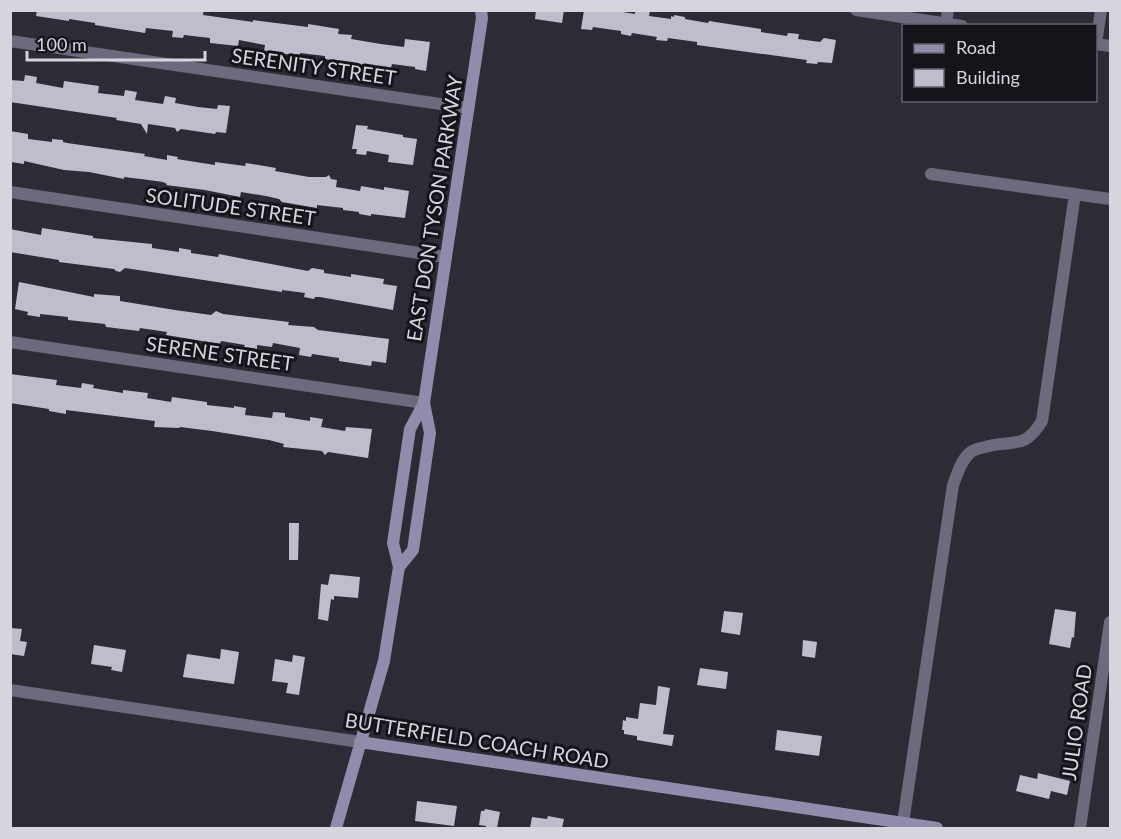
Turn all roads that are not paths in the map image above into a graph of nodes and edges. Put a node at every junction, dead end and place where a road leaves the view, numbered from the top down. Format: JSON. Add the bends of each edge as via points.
{"nodes":[{"id":1,"x":856,"y":10,"type":"edge"},
{"id":2,"x":1101,"y":10,"type":"edge"},
{"id":3,"x":483,"y":13,"type":"edge"},
{"id":4,"x":947,"y":17,"type":"edge"},
{"id":5,"x":1097,"y":37,"type":"edge"},
{"id":6,"x":10,"y":41,"type":"edge"},
{"id":7,"x":468,"y":108,"type":"junction"},
{"id":8,"x":931,"y":174,"type":"dead end"},
{"id":9,"x":10,"y":192,"type":"edge"},
{"id":10,"x":1075,"y":194,"type":"junction"},
{"id":11,"x":1110,"y":199,"type":"edge"},
{"id":12,"x":446,"y":257,"type":"junction"},
{"id":13,"x":10,"y":342,"type":"edge"},
{"id":14,"x":424,"y":404,"type":"junction"},
{"id":15,"x":399,"y":567,"type":"junction"},
{"id":16,"x":1110,"y":622,"type":"edge"},
{"id":17,"x":10,"y":690,"type":"edge"},
{"id":18,"x":360,"y":742,"type":"junction"},
{"id":19,"x":903,"y":824,"type":"junction"},
{"id":20,"x":336,"y":828,"type":"edge"},
{"id":21,"x":937,"y":828,"type":"edge"},
{"id":22,"x":1080,"y":828,"type":"edge"}],
"edges":[{"from":1,"to":4,"type":"street"},
{"from":2,"to":5,"type":"street"},
{"from":3,"to":7,"type":"main road","name":"EAST DON TYSON PARKWAY"},
{"from":6,"to":7,"type":"street","name":"SERENITY STREET"},
{"from":7,"to":12,"type":"main road","name":"EAST DON TYSON PARKWAY"},
{"from":8,"to":10,"type":"street"},
{"from":9,"to":12,"type":"street","name":"SOLITUDE STREET"},
{"from":10,"to":11,"type":"street"},
{"from":10,"to":19,"type":"street","via":[[1042,422],[1035,434],[1020,443],[971,451],[953,485]]},
{"from":12,"to":14,"type":"main road","name":"EAST DON TYSON PARKWAY"},
{"from":13,"to":14,"type":"street","name":"SERENE STREET"},
{"from":14,"to":15,"type":"main road","name":"EAST DON TYSON PARKWAY","via":[[410,429],[393,543]]},
{"from":14,"to":15,"type":"main road","name":"EAST DON TYSON PARKWAY","via":[[430,433],[413,550]]},
{"from":15,"to":18,"type":"main road","name":"EAST DON TYSON PARKWAY","via":[[384,661]]},
{"from":16,"to":22,"type":"street","name":"JULIO ROAD"},
{"from":17,"to":18,"type":"street","name":"BUTTERFIELD COACH ROAD"},
{"from":18,"to":19,"type":"main road","name":"BUTTERFIELD COACH ROAD"},
{"from":18,"to":20,"type":"main road","name":"EAST DON TYSON PARKWAY"},
{"from":19,"to":21,"type":"main road","name":"BUTTERFIELD COACH ROAD"}]}
